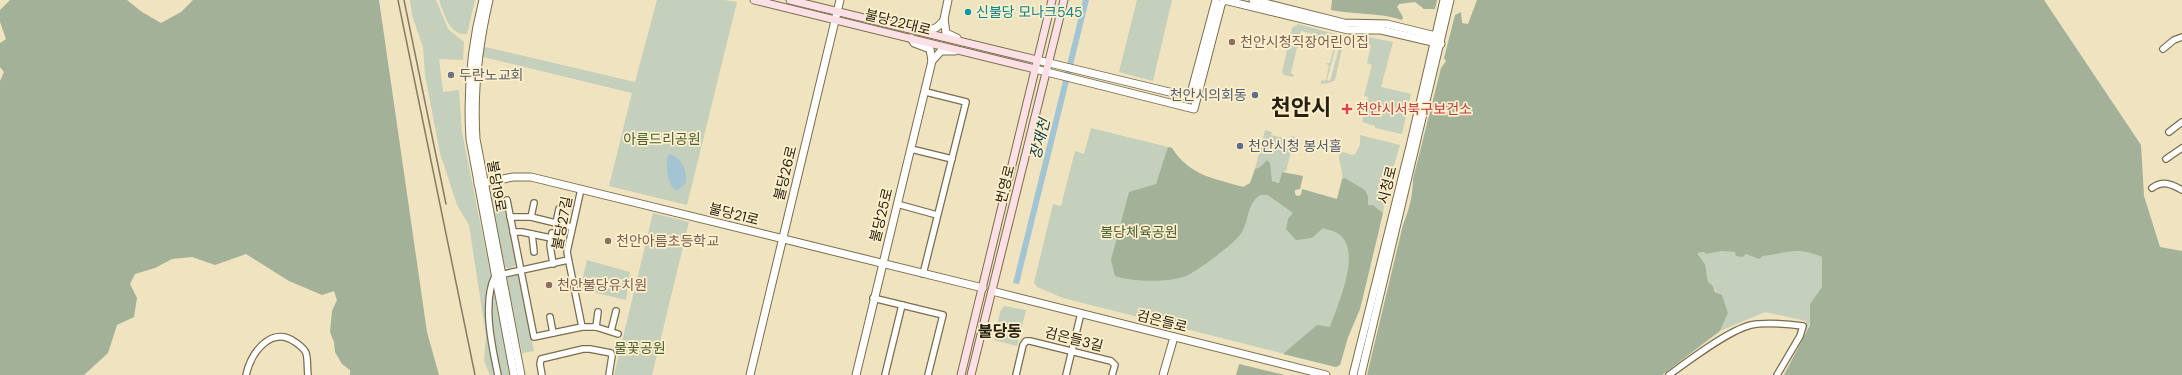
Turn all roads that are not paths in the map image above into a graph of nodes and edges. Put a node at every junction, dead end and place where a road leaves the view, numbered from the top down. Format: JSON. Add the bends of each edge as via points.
{"nodes":[{"id":1,"x":483,"y":0,"type":"edge"},
{"id":2,"x":489,"y":0,"type":"edge"},
{"id":3,"x":754,"y":0,"type":"edge"},
{"id":4,"x":790,"y":0,"type":"edge"},
{"id":5,"x":840,"y":0,"type":"edge"},
{"id":6,"x":948,"y":0,"type":"edge"},
{"id":7,"x":1052,"y":0,"type":"edge"},
{"id":8,"x":1064,"y":0,"type":"edge"},
{"id":9,"x":1216,"y":0,"type":"edge"},
{"id":10,"x":1253,"y":0,"type":"edge"},
{"id":11,"x":1444,"y":0,"type":"edge"},
{"id":12,"x":1450,"y":0,"type":"edge"},
{"id":13,"x":837,"y":12,"type":"junction"},
{"id":14,"x":944,"y":19,"type":"junction"},
{"id":15,"x":835,"y":20,"type":"junction"},
{"id":16,"x":912,"y":30,"type":"junction"},
{"id":17,"x":477,"y":37,"type":"junction"},
{"id":18,"x":2182,"y":37,"type":"edge"},
{"id":19,"x":911,"y":38,"type":"junction"},
{"id":20,"x":1438,"y":40,"type":"junction"},
{"id":21,"x":961,"y":42,"type":"junction"},
{"id":22,"x":2164,"y":49,"type":"dead end"},
{"id":23,"x":959,"y":50,"type":"junction"},
{"id":24,"x":1037,"y":60,"type":"junction"},
{"id":25,"x":932,"y":61,"type":"junction"},
{"id":26,"x":1048,"y":62,"type":"junction"},
{"id":27,"x":1035,"y":69,"type":"junction"},
{"id":28,"x":1045,"y":71,"type":"junction"},
{"id":29,"x":1152,"y":88,"type":"junction"},
{"id":30,"x":1166,"y":91,"type":"junction"},
{"id":31,"x":926,"y":92,"type":"junction"},
{"id":32,"x":1133,"y":94,"type":"junction"},
{"id":33,"x":1150,"y":98,"type":"junction"},
{"id":34,"x":2182,"y":122,"type":"edge"},
{"id":35,"x":2169,"y":132,"type":"dead end"},
{"id":36,"x":2182,"y":148,"type":"edge"},
{"id":37,"x":911,"y":149,"type":"junction"},
{"id":38,"x":952,"y":159,"type":"junction"},
{"id":39,"x":2166,"y":159,"type":"dead end"},
{"id":40,"x":481,"y":184,"type":"junction"},
{"id":41,"x":2152,"y":188,"type":"dead end"},
{"id":42,"x":581,"y":189,"type":"junction"},
{"id":43,"x":2182,"y":190,"type":"edge"},
{"id":44,"x":507,"y":200,"type":"dead end"},
{"id":45,"x":534,"y":203,"type":"dead end"},
{"id":46,"x":897,"y":204,"type":"junction"},
{"id":47,"x":559,"y":209,"type":"dead end"},
{"id":48,"x":937,"y":215,"type":"junction"},
{"id":49,"x":510,"y":217,"type":"junction"},
{"id":50,"x":531,"y":217,"type":"junction"},
{"id":51,"x":556,"y":223,"type":"junction"},
{"id":52,"x":572,"y":228,"type":"junction"},
{"id":53,"x":513,"y":232,"type":"junction"},
{"id":54,"x":532,"y":234,"type":"junction"},
{"id":55,"x":782,"y":239,"type":"junction"},
{"id":56,"x":534,"y":252,"type":"dead end"},
{"id":57,"x":568,"y":260,"type":"junction"},
{"id":58,"x":552,"y":264,"type":"junction"},
{"id":59,"x":882,"y":264,"type":"junction"},
{"id":60,"x":521,"y":270,"type":"junction"},
{"id":61,"x":923,"y":274,"type":"junction"},
{"id":62,"x":498,"y":275,"type":"junction"},
{"id":63,"x":982,"y":288,"type":"junction"},
{"id":64,"x":992,"y":291,"type":"junction"},
{"id":65,"x":873,"y":298,"type":"junction"},
{"id":66,"x":902,"y":305,"type":"junction"},
{"id":67,"x":616,"y":311,"type":"dead end"},
{"id":68,"x":598,"y":312,"type":"dead end"},
{"id":69,"x":1081,"y":313,"type":"junction"},
{"id":70,"x":550,"y":317,"type":"dead end"},
{"id":71,"x":582,"y":327,"type":"junction"},
{"id":72,"x":596,"y":327,"type":"junction"},
{"id":73,"x":611,"y":331,"type":"junction"},
{"id":74,"x":553,"y":333,"type":"junction"},
{"id":75,"x":618,"y":334,"type":"dead end"},
{"id":76,"x":1174,"y":337,"type":"junction"},
{"id":77,"x":1073,"y":351,"type":"junction"},
{"id":78,"x":246,"y":375,"type":"edge"},
{"id":79,"x":308,"y":375,"type":"edge"},
{"id":80,"x":498,"y":375,"type":"edge"},
{"id":81,"x":514,"y":375,"type":"edge"},
{"id":82,"x":521,"y":375,"type":"edge"},
{"id":83,"x":542,"y":375,"type":"edge"},
{"id":84,"x":609,"y":375,"type":"edge"},
{"id":85,"x":750,"y":375,"type":"edge"},
{"id":86,"x":856,"y":375,"type":"edge"},
{"id":87,"x":885,"y":375,"type":"edge"},
{"id":88,"x":928,"y":375,"type":"edge"},
{"id":89,"x":961,"y":375,"type":"edge"},
{"id":90,"x":972,"y":375,"type":"edge"},
{"id":91,"x":1016,"y":375,"type":"edge"},
{"id":92,"x":1066,"y":375,"type":"edge"},
{"id":93,"x":1112,"y":375,"type":"edge"},
{"id":94,"x":1164,"y":375,"type":"edge"},
{"id":95,"x":1326,"y":375,"type":"edge"},
{"id":96,"x":1353,"y":375,"type":"edge"},
{"id":97,"x":1361,"y":375,"type":"edge"},
{"id":98,"x":1669,"y":375,"type":"edge"},
{"id":99,"x":1777,"y":375,"type":"edge"}],
"edges":[{"from":1,"to":17,"type":"street","name":"불당19로"},
{"from":2,"to":17,"type":"street","name":"불당19로"},
{"from":3,"to":15,"type":"main road","name":"불당22대로"},
{"from":4,"to":13,"type":"main road","name":"불당22대로"},
{"from":5,"to":13,"type":"street","name":"불당26로"},
{"from":6,"to":14,"type":"street"},
{"from":7,"to":24,"type":"main road","name":"번영로"},
{"from":8,"to":26,"type":"main road","name":"번영로"},
{"from":9,"to":30,"type":"street","via":[[1190,97]]},
{"from":10,"to":20,"type":"street","via":[[1344,23],[1386,24]]},
{"from":11,"to":20,"type":"street","name":"시청로"},
{"from":12,"to":20,"type":"street","name":"시청로"},
{"from":13,"to":15,"type":"street","name":"불당26로"},
{"from":13,"to":16,"type":"main road","name":"불당22대로"},
{"from":14,"to":16,"type":"street","via":[[932,30]]},
{"from":14,"to":21,"type":"street","via":[[946,33]]},
{"from":15,"to":19,"type":"main road","name":"불당22대로"},
{"from":15,"to":55,"type":"street","name":"불당26로"},
{"from":16,"to":21,"type":"main road","name":"불당22대로"},
{"from":17,"to":40,"type":"street","name":"불당19로","via":[[468,104],[470,139]]},
{"from":18,"to":22,"type":"street"},
{"from":19,"to":23,"type":"main road","name":"불당22대로"},
{"from":19,"to":25,"type":"street","via":[[914,43],[930,49]]},
{"from":20,"to":33,"type":"street","via":[[1381,30],[1348,30],[1224,0],[1194,109]]},
{"from":20,"to":96,"type":"street","name":"시청로"},
{"from":20,"to":97,"type":"street","name":"시청로"},
{"from":21,"to":24,"type":"main road","name":"불당22대로"},
{"from":23,"to":25,"type":"street","via":[[942,51]]},
{"from":23,"to":27,"type":"main road","name":"불당22대로"},
{"from":24,"to":26,"type":"street"},
{"from":24,"to":27,"type":"main road","name":"번영로"},
{"from":25,"to":31,"type":"street","name":"불당25로"},
{"from":26,"to":28,"type":"main road","name":"번영로"},
{"from":26,"to":29,"type":"street"},
{"from":27,"to":28,"type":"street"},
{"from":27,"to":63,"type":"main road","name":"번영로"},
{"from":28,"to":32,"type":"street"},
{"from":28,"to":64,"type":"main road","name":"번영로"},
{"from":29,"to":30,"type":"street"},
{"from":29,"to":32,"type":"street","via":[[1135,87],[1131,90]]},
{"from":30,"to":33,"type":"street","via":[[1169,96],[1167,99]]},
{"from":31,"to":37,"type":"street","name":"불당25로"},
{"from":31,"to":38,"type":"street","via":[[966,102]]},
{"from":32,"to":33,"type":"street"},
{"from":34,"to":35,"type":"street"},
{"from":36,"to":39,"type":"street"},
{"from":37,"to":38,"type":"street"},
{"from":37,"to":46,"type":"street","name":"불당25로"},
{"from":38,"to":48,"type":"street"},
{"from":40,"to":42,"type":"street","name":"불당21로","via":[[521,176]]},
{"from":40,"to":62,"type":"street","name":"불당19로"},
{"from":41,"to":43,"type":"street","via":[[2158,183],[2164,183]]},
{"from":42,"to":52,"type":"street","name":"불당27길"},
{"from":42,"to":55,"type":"street","name":"불당21로"},
{"from":44,"to":49,"type":"street"},
{"from":45,"to":50,"type":"street"},
{"from":46,"to":48,"type":"street"},
{"from":46,"to":59,"type":"street","name":"불당25로"},
{"from":47,"to":51,"type":"street"},
{"from":48,"to":61,"type":"street"},
{"from":49,"to":50,"type":"street"},
{"from":49,"to":53,"type":"street"},
{"from":50,"to":51,"type":"street"},
{"from":51,"to":52,"type":"street"},
{"from":52,"to":57,"type":"street","name":"불당27길"},
{"from":53,"to":54,"type":"street"},
{"from":53,"to":60,"type":"street"},
{"from":54,"to":56,"type":"street"},
{"from":54,"to":58,"type":"street","via":[[552,236]]},
{"from":55,"to":59,"type":"street","name":"불당21로"},
{"from":55,"to":85,"type":"street","name":"불당26로"},
{"from":57,"to":58,"type":"street","name":"불당27길"},
{"from":57,"to":71,"type":"street","name":"불당27길"},
{"from":58,"to":60,"type":"street","name":"불당27길"},
{"from":59,"to":61,"type":"street","name":"불당21로"},
{"from":59,"to":65,"type":"street","name":"불당25로"},
{"from":60,"to":62,"type":"street","name":"불당27길"},
{"from":60,"to":74,"type":"street","via":[[534,337]]},
{"from":61,"to":63,"type":"street","name":"불당21로"},
{"from":62,"to":80,"type":"street","via":[[491,284],[489,296],[492,345]]},
{"from":62,"to":81,"type":"street","name":"불당19로"},
{"from":62,"to":82,"type":"street","name":"불당19로"},
{"from":63,"to":64,"type":"main road"},
{"from":63,"to":89,"type":"main road","name":"번영로"},
{"from":64,"to":69,"type":"street","name":"검은들로"},
{"from":64,"to":90,"type":"main road","name":"번영로"},
{"from":65,"to":66,"type":"street"},
{"from":65,"to":86,"type":"street","name":"불당25로"},
{"from":66,"to":87,"type":"street"},
{"from":66,"to":88,"type":"street","via":[[943,315]]},
{"from":67,"to":73,"type":"street"},
{"from":68,"to":72,"type":"street"},
{"from":69,"to":76,"type":"street","name":"검은들로"},
{"from":69,"to":77,"type":"street"},
{"from":70,"to":74,"type":"street"},
{"from":71,"to":72,"type":"street"},
{"from":71,"to":74,"type":"street"},
{"from":72,"to":73,"type":"street"},
{"from":73,"to":75,"type":"street"},
{"from":76,"to":94,"type":"street"},
{"from":76,"to":95,"type":"street","name":"검은들로"},
{"from":77,"to":91,"type":"street","name":"검은들3길","via":[[1026,342],[1023,345]]},
{"from":77,"to":92,"type":"street"},
{"from":77,"to":93,"type":"street","name":"검은들3길","via":[[1112,361],[1115,365]]},
{"from":78,"to":79,"type":"street","via":[[253,359],[267,340],[281,335],[296,342],[306,353]]},
{"from":83,"to":84,"type":"street","via":[[542,359],[590,348],[611,353]]},
{"from":98,"to":99,"type":"street","via":[[1698,353],[1749,326],[1803,326],[1800,336]]}]}
